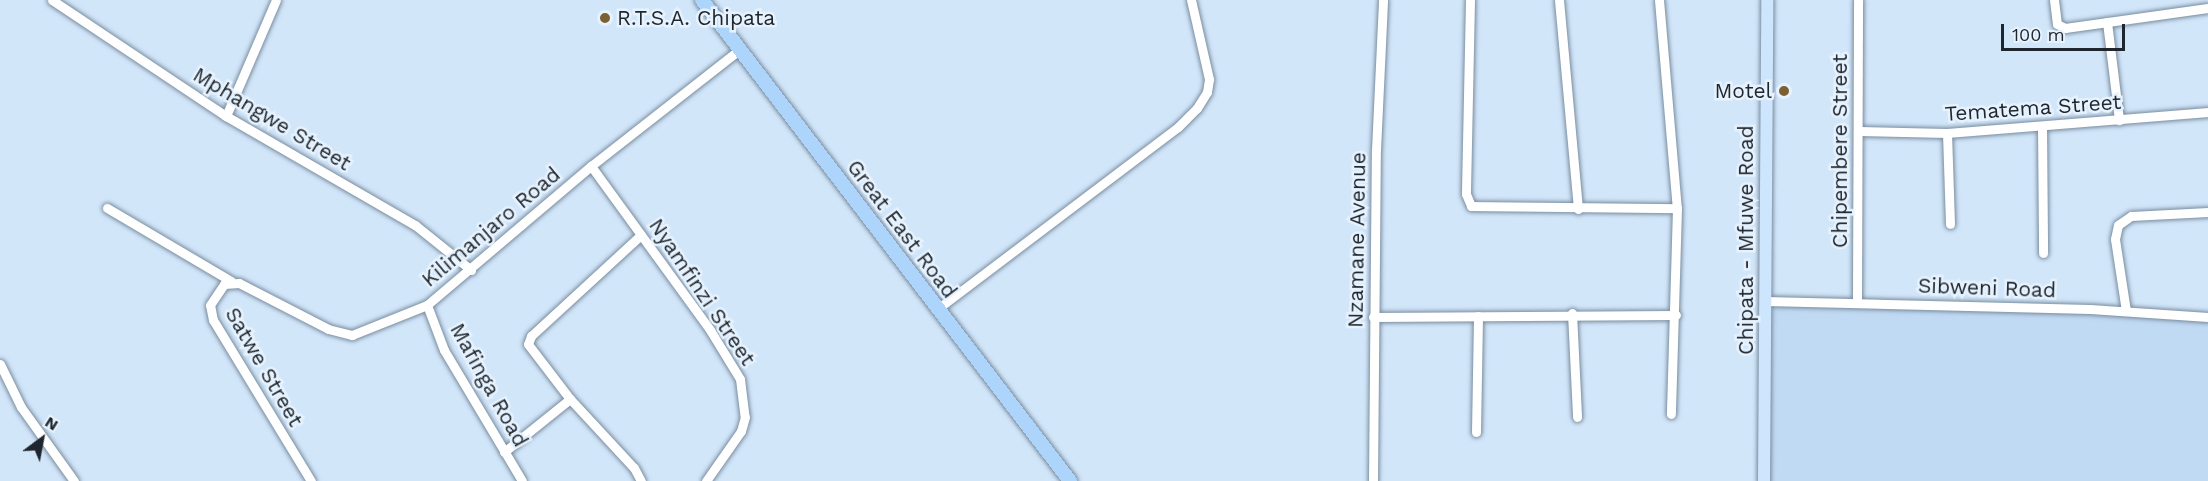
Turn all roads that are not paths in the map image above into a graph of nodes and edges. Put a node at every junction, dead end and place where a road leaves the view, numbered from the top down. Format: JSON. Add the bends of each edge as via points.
{"nodes":[{"id":1,"x":52,"y":0,"type":"edge"},
{"id":2,"x":276,"y":0,"type":"edge"},
{"id":3,"x":702,"y":0,"type":"edge"},
{"id":4,"x":1191,"y":0,"type":"edge"},
{"id":5,"x":1383,"y":0,"type":"edge"},
{"id":6,"x":1470,"y":0,"type":"edge"},
{"id":7,"x":1559,"y":0,"type":"edge"},
{"id":8,"x":1659,"y":0,"type":"edge"},
{"id":9,"x":1767,"y":0,"type":"edge"},
{"id":10,"x":1858,"y":0,"type":"edge"},
{"id":11,"x":2054,"y":0,"type":"edge"},
{"id":12,"x":2208,"y":8,"type":"edge"},
{"id":13,"x":2107,"y":22,"type":"junction"},
{"id":14,"x":740,"y":49,"type":"junction"},
{"id":15,"x":2208,"y":112,"type":"edge"},
{"id":16,"x":225,"y":116,"type":"junction"},
{"id":17,"x":2119,"y":120,"type":"junction"},
{"id":18,"x":2042,"y":126,"type":"junction"},
{"id":19,"x":1859,"y":131,"type":"junction"},
{"id":20,"x":1947,"y":132,"type":"junction"},
{"id":21,"x":591,"y":166,"type":"junction"},
{"id":22,"x":107,"y":208,"type":"dead end"},
{"id":23,"x":1677,"y":208,"type":"junction"},
{"id":24,"x":1578,"y":209,"type":"junction"},
{"id":25,"x":2208,"y":212,"type":"edge"},
{"id":26,"x":1950,"y":224,"type":"dead end"},
{"id":27,"x":641,"y":235,"type":"junction"},
{"id":28,"x":2043,"y":253,"type":"dead end"},
{"id":29,"x":471,"y":270,"type":"junction"},
{"id":30,"x":235,"y":282,"type":"junction"},
{"id":31,"x":1765,"y":301,"type":"junction"},
{"id":32,"x":1857,"y":302,"type":"junction"},
{"id":33,"x":427,"y":305,"type":"junction"},
{"id":34,"x":936,"y":310,"type":"junction"},
{"id":35,"x":2126,"y":311,"type":"junction"},
{"id":36,"x":1572,"y":313,"type":"junction"},
{"id":37,"x":1676,"y":315,"type":"junction"},
{"id":38,"x":1478,"y":316,"type":"junction"},
{"id":39,"x":1373,"y":317,"type":"junction"},
{"id":40,"x":2208,"y":317,"type":"edge"},
{"id":41,"x":0,"y":364,"type":"edge"},
{"id":42,"x":570,"y":399,"type":"junction"},
{"id":43,"x":1671,"y":414,"type":"dead end"},
{"id":44,"x":1577,"y":417,"type":"dead end"},
{"id":45,"x":1476,"y":432,"type":"dead end"},
{"id":46,"x":504,"y":452,"type":"junction"},
{"id":47,"x":707,"y":479,"type":"edge"},
{"id":48,"x":74,"y":481,"type":"edge"},
{"id":49,"x":311,"y":481,"type":"edge"},
{"id":50,"x":522,"y":481,"type":"edge"},
{"id":51,"x":641,"y":481,"type":"edge"},
{"id":52,"x":1070,"y":481,"type":"edge"},
{"id":53,"x":1373,"y":481,"type":"edge"},
{"id":54,"x":1764,"y":481,"type":"edge"}],
"edges":[{"from":1,"to":16,"type":"street","name":"Mphangwe Street"},
{"from":2,"to":16,"type":"street"},
{"from":3,"to":14,"type":"highway","name":"Great East Road"},
{"from":4,"to":34,"type":"street","via":[[1209,79],[1207,93],[1197,108],[1178,127]]},
{"from":5,"to":39,"type":"street","name":"Nzamane Avenue"},
{"from":6,"to":24,"type":"street","via":[[1467,200],[1471,206],[1482,208]]},
{"from":7,"to":24,"type":"street"},
{"from":8,"to":23,"type":"street"},
{"from":9,"to":31,"type":"main road","name":"Chipata - Mfuwe Road"},
{"from":10,"to":19,"type":"street","name":"Chipembere Street"},
{"from":11,"to":13,"type":"street","via":[[2060,27]]},
{"from":12,"to":13,"type":"street"},
{"from":13,"to":17,"type":"street"},
{"from":14,"to":21,"type":"street","name":"Kilimanjaro Road"},
{"from":14,"to":34,"type":"highway","name":"Great East Road"},
{"from":15,"to":17,"type":"street","name":"Tematema Street"},
{"from":16,"to":29,"type":"street","name":"Mphangwe Street","via":[[415,225]]},
{"from":17,"to":18,"type":"street","name":"Tematema Street"},
{"from":18,"to":20,"type":"street","name":"Tematema Street"},
{"from":18,"to":28,"type":"street"},
{"from":19,"to":20,"type":"street","name":"Tematema Street"},
{"from":19,"to":32,"type":"street","name":"Chipembere Street"},
{"from":20,"to":26,"type":"street"},
{"from":21,"to":27,"type":"street","name":"Nyamfinzi Street"},
{"from":21,"to":29,"type":"street","name":"Kilimanjaro Road"},
{"from":22,"to":30,"type":"street","name":"Kilimanjaro Road"},
{"from":23,"to":24,"type":"street"},
{"from":23,"to":37,"type":"street"},
{"from":25,"to":35,"type":"street","via":[[2139,215],[2123,219],[2118,225],[2115,238]]},
{"from":27,"to":42,"type":"street","via":[[531,336],[530,351]]},
{"from":27,"to":47,"type":"street","name":"Nyamfinzi Street","via":[[740,379],[745,417],[741,431]]},
{"from":29,"to":33,"type":"street","name":"Kilimanjaro Road"},
{"from":30,"to":33,"type":"street","name":"Kilimanjaro Road","via":[[340,334],[367,332]]},
{"from":30,"to":49,"type":"street","name":"Satwe Street","via":[[224,284],[213,298],[213,320]]},
{"from":31,"to":32,"type":"street","name":"Sibweni Road"},
{"from":31,"to":54,"type":"main road","name":"Chipata - Mfuwe Road"},
{"from":32,"to":35,"type":"street","name":"Sibweni Road"},
{"from":33,"to":46,"type":"street","name":"Mafinga Road","via":[[444,350]]},
{"from":34,"to":52,"type":"highway","name":"Great East Road"},
{"from":35,"to":40,"type":"street","name":"Sibweni Road"},
{"from":36,"to":37,"type":"street"},
{"from":36,"to":38,"type":"street"},
{"from":36,"to":44,"type":"street"},
{"from":37,"to":43,"type":"street"},
{"from":38,"to":39,"type":"street"},
{"from":38,"to":45,"type":"street"},
{"from":39,"to":53,"type":"street","name":"Nzamane Avenue"},
{"from":41,"to":48,"type":"street","via":[[21,407]]},
{"from":42,"to":46,"type":"street"},
{"from":42,"to":51,"type":"street","via":[[634,468]]},
{"from":46,"to":50,"type":"street","name":"Mafinga Road"}]}
